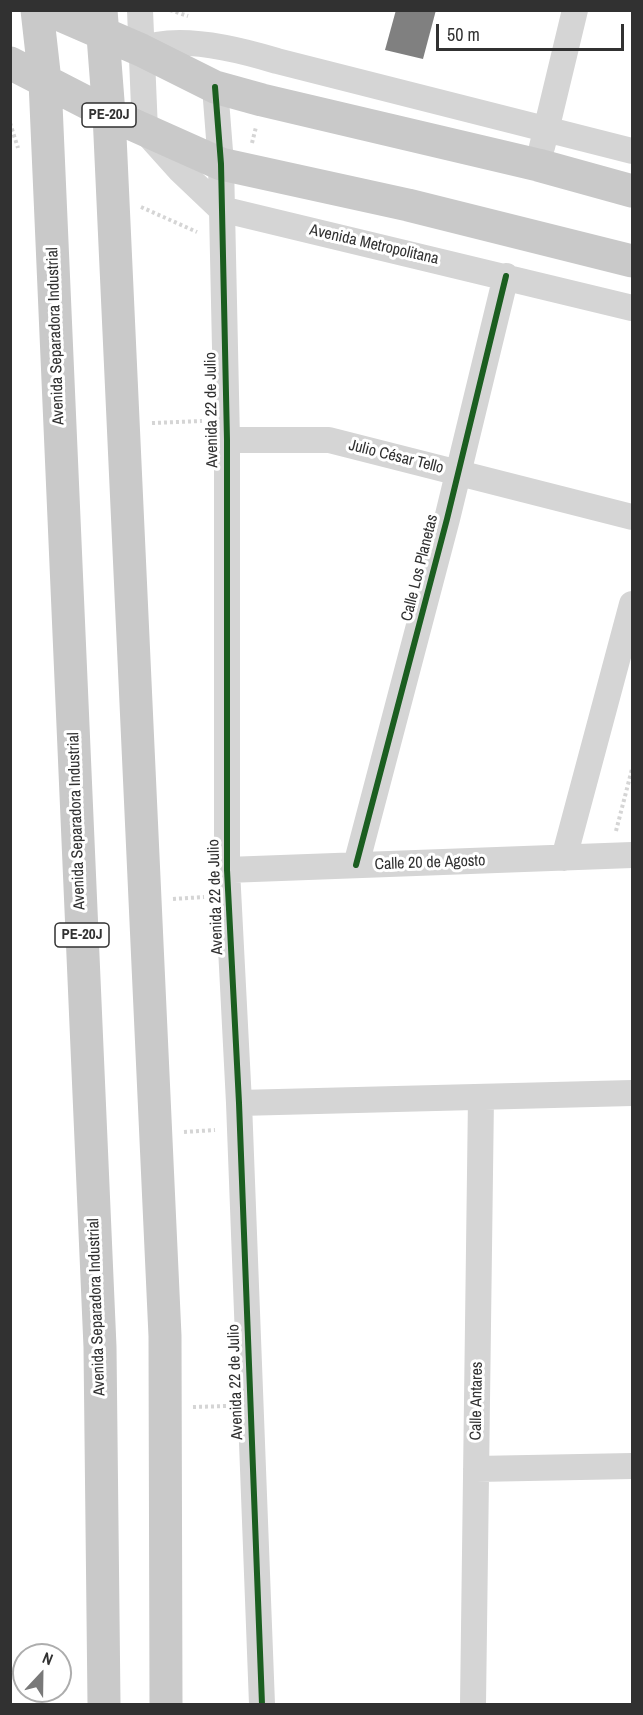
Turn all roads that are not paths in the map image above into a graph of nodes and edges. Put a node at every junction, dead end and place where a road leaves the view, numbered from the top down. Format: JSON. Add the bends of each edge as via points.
{"nodes":[{"id":1,"x":37,"y":10,"type":"edge"},
{"id":2,"x":50,"y":10,"type":"edge"},
{"id":3,"x":140,"y":10,"type":"edge"},
{"id":4,"x":575,"y":10,"type":"edge"},
{"id":5,"x":102,"y":22,"type":"edge"},
{"id":6,"x":141,"y":50,"type":"junction"},
{"id":7,"x":10,"y":63,"type":"edge"},
{"id":8,"x":10,"y":71,"type":"edge"},
{"id":9,"x":45,"y":81,"type":"junction"},
{"id":10,"x":215,"y":87,"type":"junction"},
{"id":11,"x":109,"y":114,"type":"junction"},
{"id":12,"x":546,"y":130,"type":"junction"},
{"id":13,"x":145,"y":131,"type":"junction"},
{"id":14,"x":633,"y":152,"type":"edge"},
{"id":15,"x":221,"y":164,"type":"junction"},
{"id":16,"x":538,"y":165,"type":"junction"},
{"id":17,"x":633,"y":191,"type":"edge"},
{"id":18,"x":222,"y":209,"type":"junction"},
{"id":19,"x":633,"y":261,"type":"edge"},
{"id":20,"x":506,"y":276,"type":"junction"},
{"id":21,"x":633,"y":308,"type":"edge"},
{"id":22,"x":227,"y":430,"type":"junction"},
{"id":23,"x":457,"y":472,"type":"junction"},
{"id":24,"x":633,"y":517,"type":"edge"},
{"id":25,"x":633,"y":604,"type":"edge"},
{"id":26,"x":624,"y":847,"type":"edge"},
{"id":27,"x":564,"y":858,"type":"junction"},
{"id":28,"x":356,"y":865,"type":"junction"},
{"id":29,"x":227,"y":870,"type":"junction"},
{"id":30,"x":633,"y":1093,"type":"edge"},
{"id":31,"x":481,"y":1097,"type":"junction"},
{"id":32,"x":239,"y":1103,"type":"junction"},
{"id":33,"x":633,"y":1466,"type":"edge"},
{"id":34,"x":476,"y":1469,"type":"junction"},
{"id":35,"x":104,"y":1704,"type":"edge"},
{"id":36,"x":166,"y":1704,"type":"edge"},
{"id":37,"x":261,"y":1704,"type":"edge"},
{"id":38,"x":473,"y":1704,"type":"edge"}],
"edges":[{"from":1,"to":9,"type":"main road","name":"Avenida Separadora Industrial","number":"PE-20J"},
{"from":2,"to":5,"type":"main road"},
{"from":3,"to":6,"type":"street"},
{"from":4,"to":12,"type":"street"},
{"from":5,"to":6,"type":"main road"},
{"from":5,"to":11,"type":"main road","number":"PE-20J"},
{"from":6,"to":10,"type":"main road"},
{"from":6,"to":12,"type":"street","via":[[153,44],[195,44],[241,50]]},
{"from":6,"to":13,"type":"street"},
{"from":7,"to":9,"type":"main road","name":"Avenida Metropolitana"},
{"from":8,"to":9,"type":"street","name":"Avenida Metropolitana"},
{"from":9,"to":11,"type":"main road","name":"Avenida Metropolitana"},
{"from":9,"to":35,"type":"main road","name":"Avenida Separadora Industrial","number":"PE-20J","via":[[100,1347]]},
{"from":10,"to":15,"type":"street","name":"Avenida 22 de Julio"},
{"from":10,"to":16,"type":"main road"},
{"from":11,"to":13,"type":"main road","name":"Avenida Metropolitana"},
{"from":11,"to":36,"type":"main road","number":"PE-20J","via":[[165,1336]]},
{"from":12,"to":14,"type":"street"},
{"from":12,"to":16,"type":"street"},
{"from":13,"to":15,"type":"main road","name":"Avenida Metropolitana"},
{"from":13,"to":18,"type":"street","name":"Avenida Metropolitana"},
{"from":15,"to":18,"type":"street","name":"Avenida 22 de Julio"},
{"from":15,"to":19,"type":"main road","name":"Avenida Metropolitana","via":[[408,204]]},
{"from":16,"to":17,"type":"main road"},
{"from":18,"to":20,"type":"street","name":"Avenida Metropolitana"},
{"from":18,"to":22,"type":"street","name":"Avenida 22 de Julio"},
{"from":20,"to":21,"type":"street","name":"Avenida Metropolitana"},
{"from":20,"to":23,"type":"street","name":"Calle Los Planetas"},
{"from":22,"to":23,"type":"street","name":"Julio César Tello","via":[[330,440]]},
{"from":22,"to":29,"type":"street","name":"Avenida 22 de Julio"},
{"from":23,"to":24,"type":"street","name":"Julio César Tello"},
{"from":23,"to":28,"type":"street","name":"Calle Los Planetas"},
{"from":25,"to":27,"type":"street"},
{"from":26,"to":27,"type":"street","name":"Calle 20 de Agosto"},
{"from":27,"to":28,"type":"street","name":"Calle 20 de Agosto"},
{"from":28,"to":29,"type":"street","name":"Calle 20 de Agosto"},
{"from":29,"to":32,"type":"street","name":"Avenida 22 de Julio"},
{"from":30,"to":31,"type":"street"},
{"from":31,"to":32,"type":"street"},
{"from":31,"to":34,"type":"street","name":"Calle Antares"},
{"from":32,"to":37,"type":"street","name":"Avenida 22 de Julio"},
{"from":33,"to":34,"type":"street"},
{"from":34,"to":38,"type":"street","name":"Calle Antares"}]}
